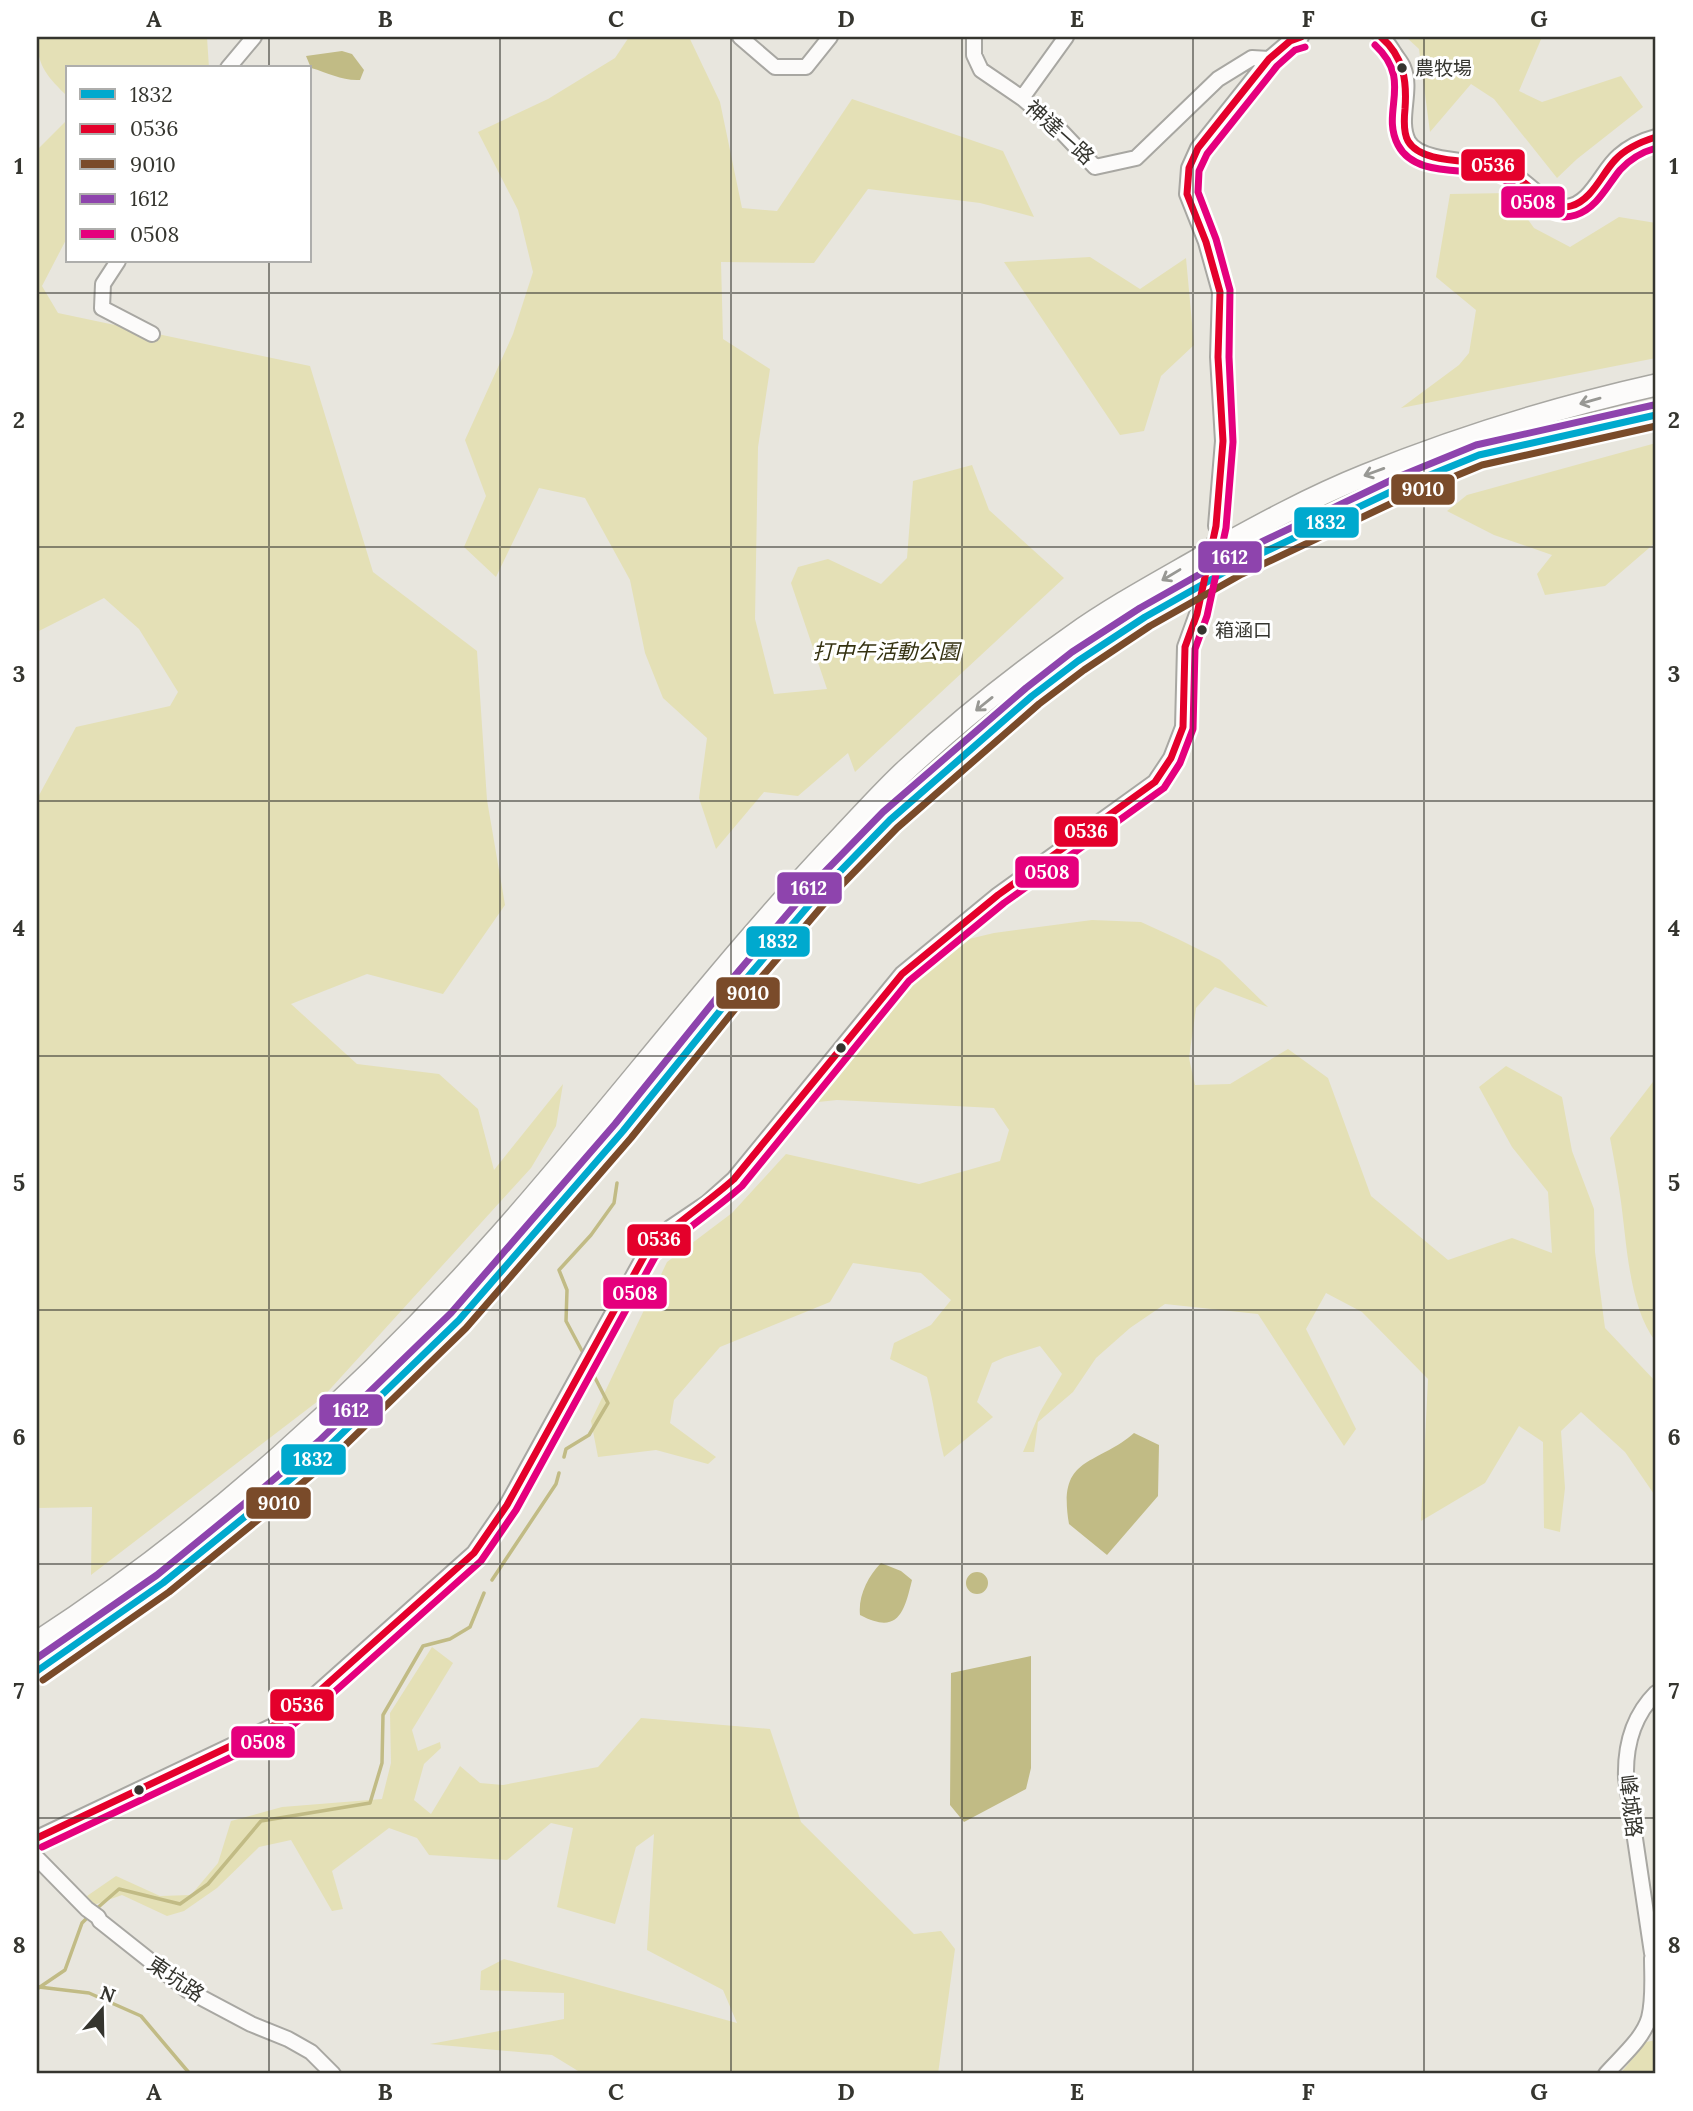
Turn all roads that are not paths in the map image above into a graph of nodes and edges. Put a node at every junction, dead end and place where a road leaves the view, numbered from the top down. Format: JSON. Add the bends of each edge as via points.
{"nodes":[{"id":1,"x":254,"y":37,"type":"edge"},
{"id":2,"x":740,"y":37,"type":"edge"},
{"id":3,"x":830,"y":37,"type":"edge"},
{"id":4,"x":975,"y":37,"type":"edge"},
{"id":5,"x":1066,"y":37,"type":"edge"},
{"id":6,"x":1301,"y":37,"type":"edge"},
{"id":7,"x":1381,"y":37,"type":"edge"},
{"id":8,"x":1269,"y":60,"type":"junction"},
{"id":9,"x":230,"y":66,"type":"edge"},
{"id":10,"x":1022,"y":99,"type":"junction"},
{"id":11,"x":1656,"y":137,"type":"edge"},
{"id":12,"x":117,"y":262,"type":"edge"},
{"id":13,"x":152,"y":334,"type":"dead end"},
{"id":14,"x":1656,"y":385,"type":"edge"},
{"id":15,"x":1656,"y":415,"type":"edge"},
{"id":16,"x":1216,"y":526,"type":"tunnel mouth"},
{"id":17,"x":1197,"y":614,"type":"tunnel mouth"},
{"id":18,"x":37,"y":1642,"type":"edge"},
{"id":19,"x":37,"y":1671,"type":"edge"},
{"id":20,"x":1656,"y":1693,"type":"edge"},
{"id":21,"x":37,"y":1838,"type":"edge"},
{"id":22,"x":37,"y":1858,"type":"edge"},
{"id":23,"x":1654,"y":1960,"type":"edge"},
{"id":24,"x":334,"y":2074,"type":"edge"},
{"id":25,"x":1606,"y":2074,"type":"edge"}],
"edges":[{"from":1,"to":9,"type":"street"},
{"from":2,"to":3,"type":"street","via":[[775,67],[806,67]]},
{"from":4,"to":10,"type":"street","name":"神達一路","via":[[974,55],[981,70]]},
{"from":5,"to":10,"type":"street"},
{"from":6,"to":8,"type":"street"},
{"from":7,"to":11,"type":"street","via":[[1404,68],[1409,142],[1424,154],[1500,166],[1517,174],[1548,201],[1565,207],[1581,203],[1617,157],[1638,142]]},
{"from":8,"to":10,"type":"street","name":"神達一路","via":[[1252,58],[1217,79],[1136,158],[1095,167]]},
{"from":8,"to":16,"type":"street","via":[[1198,148],[1189,168],[1187,194],[1220,292],[1223,441]]},
{"from":12,"to":13,"type":"street","via":[[103,285],[102,308]]},
{"from":14,"to":18,"type":"highway","one_way":true,"via":[[1474,435],[1362,476],[1179,571],[1076,633],[1022,673],[904,771],[789,891],[494,1243],[382,1359],[303,1436],[154,1561]]},
{"from":15,"to":19,"type":"highway","via":[[1479,455],[1403,486],[1237,565],[1157,610],[1032,696],[908,803],[821,891],[459,1320],[326,1449],[268,1498],[163,1583]]},
{"from":17,"to":21,"type":"street","via":[[1185,647],[1183,727],[1155,782],[998,895],[902,974],[734,1179],[647,1251],[507,1505],[474,1553],[277,1724]]},
{"from":20,"to":23,"type":"street","name":"峰城路","via":[[1643,1706],[1625,1754]]},
{"from":22,"to":24,"type":"street","name":"東坑路","via":[[100,1921],[187,1990],[311,2052]]},
{"from":23,"to":25,"type":"street","name":"峰城路","via":[[1648,2020]]}]}
